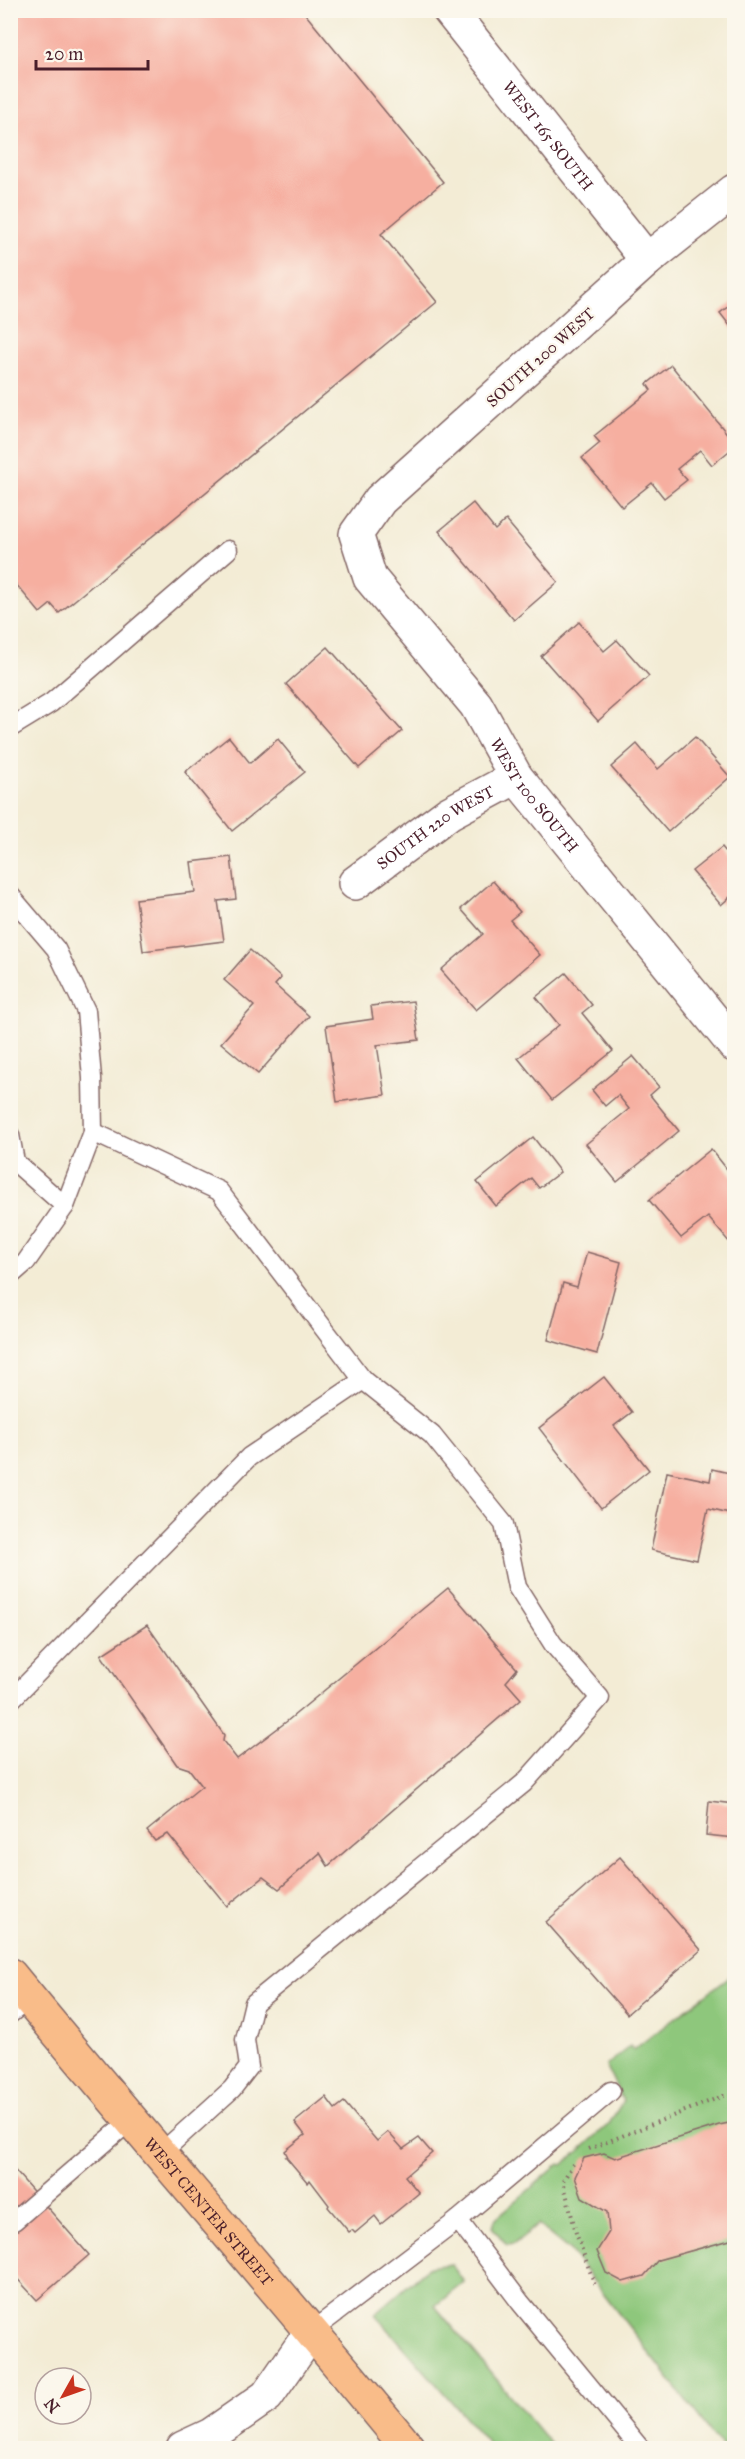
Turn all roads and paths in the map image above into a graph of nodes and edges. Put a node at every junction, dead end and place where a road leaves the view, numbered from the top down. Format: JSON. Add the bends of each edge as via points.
{"nodes":[{"id":1,"x":449,"y":10,"type":"edge"},
{"id":2,"x":735,"y":191,"type":"edge"},
{"id":3,"x":648,"y":260,"type":"junction"},
{"id":4,"x":356,"y":534,"type":"joint"},
{"id":5,"x":228,"y":550,"type":"dead end"},
{"id":6,"x":10,"y":728,"type":"edge"},
{"id":7,"x":516,"y":777,"type":"junction"},
{"id":8,"x":355,"y":883,"type":"dead end"},
{"id":9,"x":10,"y":895,"type":"edge"},
{"id":10,"x":735,"y":1045,"type":"edge"},
{"id":11,"x":93,"y":1132,"type":"junction"},
{"id":12,"x":10,"y":1135,"type":"edge"},
{"id":13,"x":66,"y":1206,"type":"junction"},
{"id":14,"x":10,"y":1276,"type":"edge"},
{"id":15,"x":363,"y":1380,"type":"junction"},
{"id":16,"x":10,"y":1701,"type":"edge"},
{"id":17,"x":17,"y":1996,"type":"edge"},
{"id":18,"x":611,"y":2091,"type":"dead end"},
{"id":19,"x":735,"y":2095,"type":"edge"},
{"id":20,"x":130,"y":2120,"type":"junction"},
{"id":21,"x":160,"y":2154,"type":"junction"},
{"id":22,"x":583,"y":2154,"type":"dead end"},
{"id":23,"x":576,"y":2160,"type":"dead end"},
{"id":24,"x":10,"y":2218,"type":"edge"},
{"id":25,"x":458,"y":2220,"type":"junction"},
{"id":26,"x":596,"y":2288,"type":"dead end"},
{"id":27,"x":312,"y":2331,"type":"junction"},
{"id":28,"x":183,"y":2448,"type":"edge"},
{"id":29,"x":408,"y":2448,"type":"edge"},
{"id":30,"x":640,"y":2448,"type":"edge"}],
"edges":[{"from":1,"to":3,"type":"street","name":"WEST 165 SOUTH"},
{"from":2,"to":3,"type":"street","name":"SOUTH 200 WEST"},
{"from":3,"to":4,"type":"street","name":"SOUTH 200 WEST","via":[[380,500]]},
{"from":4,"to":7,"type":"street","name":"WEST 100 SOUTH","via":[[369,579],[476,705]]},
{"from":5,"to":6,"type":"lane","via":[[51,703]]},
{"from":7,"to":8,"type":"street","name":"SOUTH 220 WEST","via":[[449,813]]},
{"from":7,"to":10,"type":"street","name":"WEST 100 SOUTH"},
{"from":9,"to":11,"type":"lane","via":[[56,949],[86,1011]]},
{"from":11,"to":13,"type":"lane"},
{"from":11,"to":15,"type":"lane","via":[[219,1191]]},
{"from":12,"to":13,"type":"lane","via":[[15,1162]]},
{"from":13,"to":14,"type":"lane","via":[[26,1262]]},
{"from":15,"to":16,"type":"lane","via":[[249,1458]]},
{"from":15,"to":21,"type":"lane","via":[[432,1435],[504,1524],[517,1587],[553,1644],[600,1698],[524,1783],[254,2003],[245,2040],[249,2067],[232,2089]]},
{"from":17,"to":20,"type":"main road","name":"WEST CENTER STREET"},
{"from":18,"to":25,"type":"lane"},
{"from":19,"to":22,"type":"path","via":[[649,2124]]},
{"from":20,"to":21,"type":"main road","name":"WEST CENTER STREET"},
{"from":20,"to":24,"type":"lane","via":[[14,2221]]},
{"from":21,"to":27,"type":"main road","name":"WEST CENTER STREET"},
{"from":23,"to":26,"type":"path","via":[[563,2181]]},
{"from":25,"to":27,"type":"lane"},
{"from":25,"to":30,"type":"lane"},
{"from":27,"to":28,"type":"street","via":[[267,2396],[211,2435]]},
{"from":27,"to":29,"type":"main road","name":"WEST CENTER STREET"}]}
